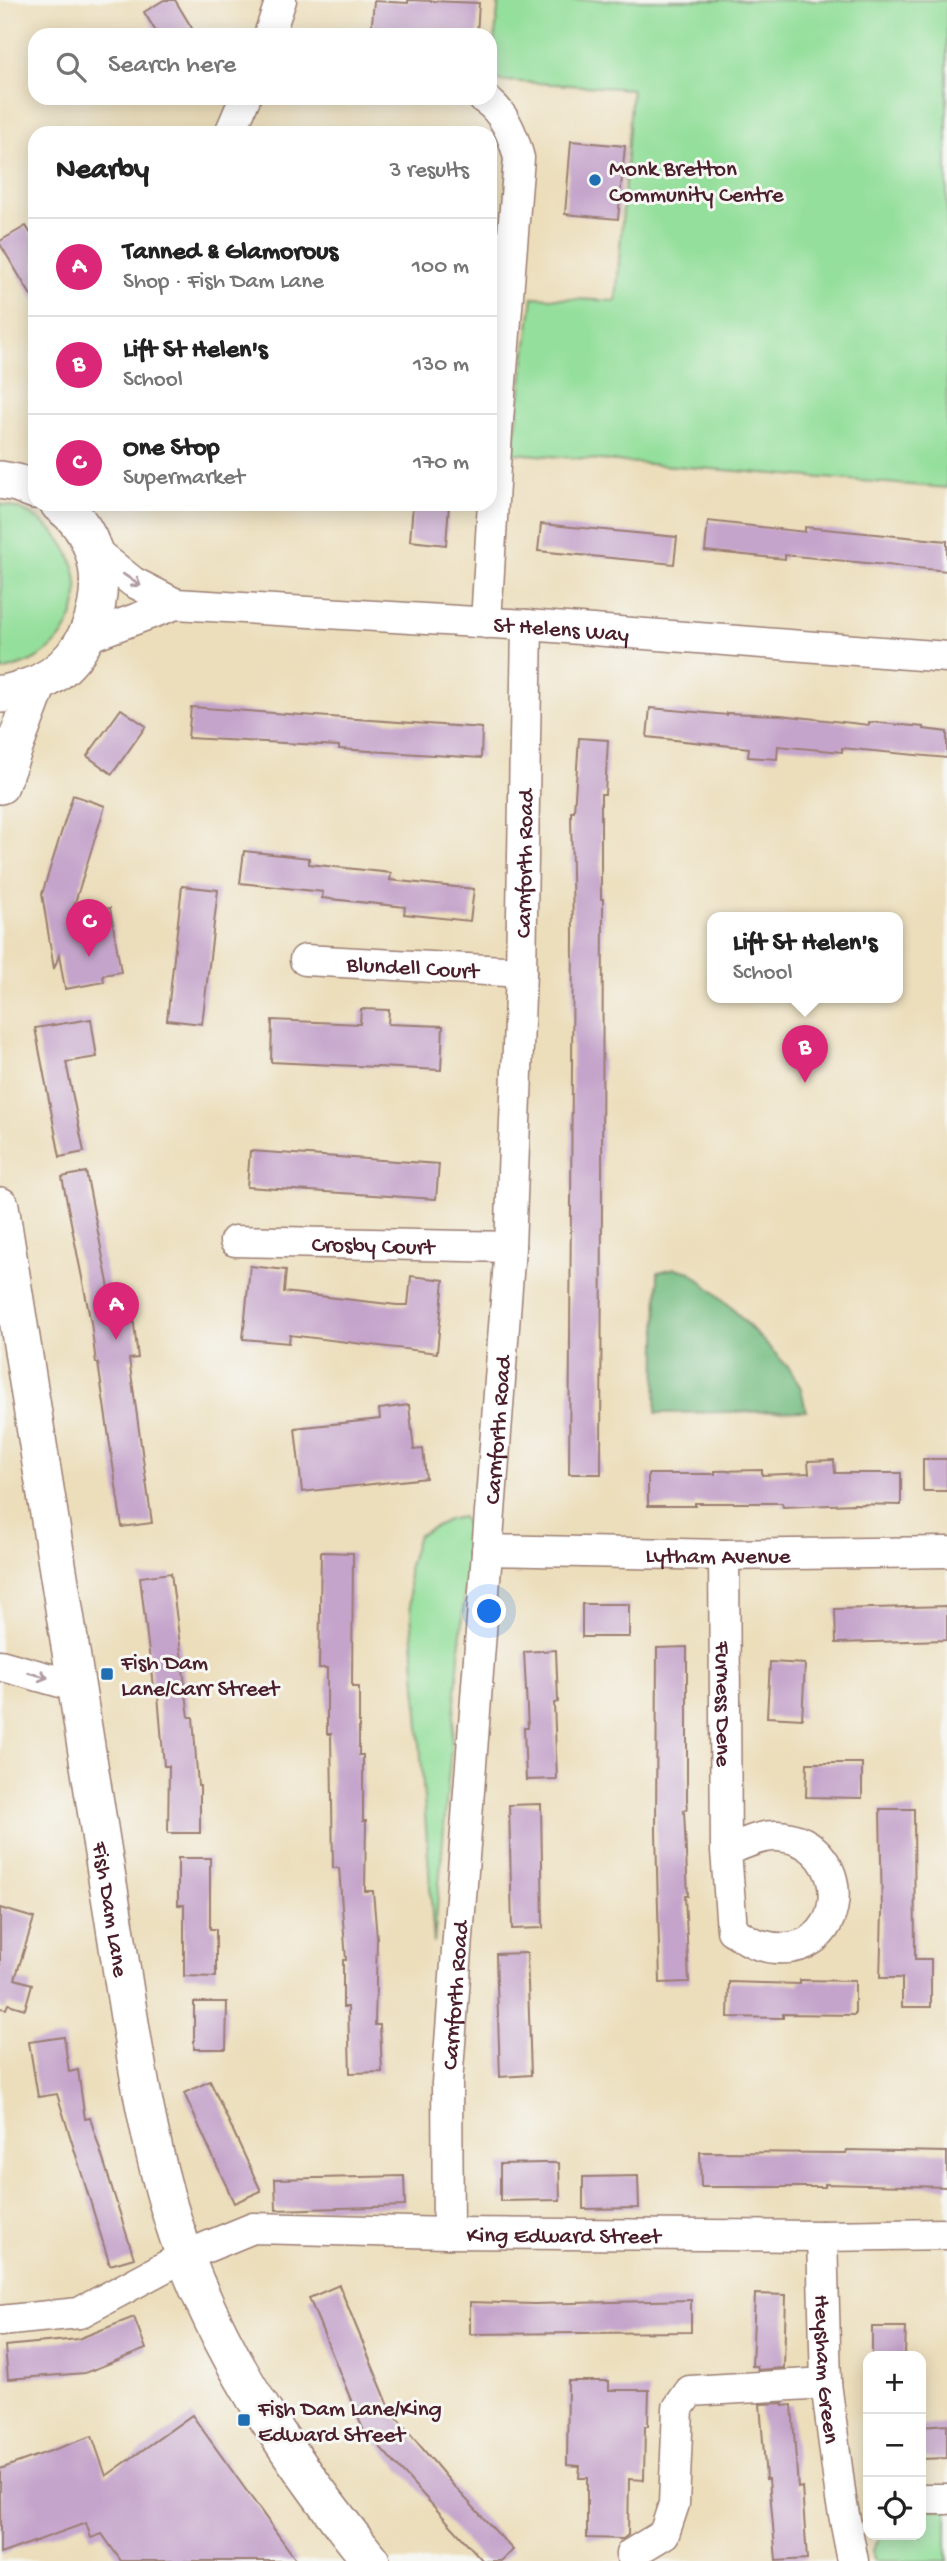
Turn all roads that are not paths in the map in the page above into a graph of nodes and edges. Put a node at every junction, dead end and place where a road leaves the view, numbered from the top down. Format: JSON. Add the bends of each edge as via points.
{"nodes":[{"id":1,"x":281,"y":0,"type":"edge"},
{"id":2,"x":271,"y":28,"type":"edge"},
{"id":3,"x":242,"y":105,"type":"edge"},
{"id":4,"x":491,"y":105,"type":"edge"},
{"id":5,"x":233,"y":126,"type":"edge"},
{"id":6,"x":497,"y":432,"type":"edge"},
{"id":7,"x":0,"y":480,"type":"edge"},
{"id":8,"x":28,"y":487,"type":"edge"},
{"id":9,"x":66,"y":511,"type":"edge"},
{"id":10,"x":492,"y":511,"type":"edge"},
{"id":11,"x":92,"y":549,"type":"junction"},
{"id":12,"x":176,"y":604,"type":"junction"},
{"id":13,"x":486,"y":624,"type":"junction"},
{"id":14,"x":527,"y":625,"type":"junction"},
{"id":15,"x":87,"y":637,"type":"junction"},
{"id":16,"x":947,"y":657,"type":"edge"},
{"id":17,"x":38,"y":684,"type":"junction"},
{"id":18,"x":0,"y":694,"type":"edge"},
{"id":19,"x":1,"y":778,"type":"edge"},
{"id":20,"x":305,"y":960,"type":"dead end"},
{"id":21,"x":521,"y":972,"type":"junction"},
{"id":22,"x":0,"y":1206,"type":"edge"},
{"id":23,"x":235,"y":1241,"type":"dead end"},
{"id":24,"x":510,"y":1247,"type":"junction"},
{"id":25,"x":488,"y":1550,"type":"junction"},
{"id":26,"x":947,"y":1552,"type":"edge"},
{"id":27,"x":724,"y":1555,"type":"junction"},
{"id":28,"x":0,"y":1665,"type":"edge"},
{"id":29,"x":75,"y":1686,"type":"junction"},
{"id":30,"x":726,"y":1851,"type":"dead end"},
{"id":31,"x":447,"y":2233,"type":"junction"},
{"id":32,"x":947,"y":2234,"type":"edge"},
{"id":33,"x":822,"y":2236,"type":"junction"},
{"id":34,"x":185,"y":2256,"type":"junction"},
{"id":35,"x":0,"y":2320,"type":"edge"},
{"id":36,"x":826,"y":2383,"type":"junction"},
{"id":37,"x":947,"y":2499,"type":"edge"},
{"id":38,"x":854,"y":2500,"type":"edge"},
{"id":39,"x":926,"y":2500,"type":"edge"},
{"id":40,"x":631,"y":2554,"type":"dead end"},
{"id":41,"x":372,"y":2561,"type":"edge"},
{"id":42,"x":853,"y":2561,"type":"edge"}],
"edges":[{"from":1,"to":2,"type":"street"},
{"from":3,"to":5,"type":"street"},
{"from":4,"to":6,"type":"street","via":[[513,135],[520,158]]},
{"from":7,"to":8,"type":"street"},
{"from":9,"to":11,"type":"street","via":[[81,526]]},
{"from":10,"to":13,"type":"street"},
{"from":11,"to":12,"type":"street","name":"St Helens Way","one_way":true,"via":[[132,582]]},
{"from":11,"to":15,"type":"street","via":[[99,594]]},
{"from":12,"to":13,"type":"street","name":"St Helens Way"},
{"from":12,"to":15,"type":"street","name":"St Helens Way"},
{"from":13,"to":14,"type":"street","name":"St Helens Way"},
{"from":14,"to":16,"type":"street","name":"St Helens Way"},
{"from":14,"to":21,"type":"street","name":"Carnforth Road"},
{"from":15,"to":17,"type":"street","via":[[66,664]]},
{"from":17,"to":18,"type":"street"},
{"from":17,"to":19,"type":"street"},
{"from":20,"to":21,"type":"street","name":"Blundell Court"},
{"from":21,"to":24,"type":"street","name":"Carnforth Road"},
{"from":22,"to":29,"type":"street","name":"Fish Dam Lane"},
{"from":23,"to":24,"type":"street","name":"Crosby Court"},
{"from":24,"to":25,"type":"street","name":"Carnforth Road"},
{"from":25,"to":27,"type":"street","name":"Lytham Avenue"},
{"from":25,"to":31,"type":"street","name":"Carnforth Road","via":[[447,2083]]},
{"from":26,"to":27,"type":"street","name":"Lytham Avenue"},
{"from":27,"to":30,"type":"street","name":"Furness Dene"},
{"from":28,"to":29,"type":"street","one_way":true},
{"from":29,"to":34,"type":"street","name":"Fish Dam Lane","via":[[159,2172]]},
{"from":31,"to":33,"type":"street","name":"King Edward Street"},
{"from":31,"to":34,"type":"street","name":"King Edward Street","via":[[253,2228]]},
{"from":32,"to":33,"type":"street","name":"King Edward Street"},
{"from":33,"to":36,"type":"street","name":"Heysham Green"},
{"from":34,"to":35,"type":"street","name":"King Edward Street","via":[[79,2313]]},
{"from":34,"to":41,"type":"street","name":"Fish Dam Lane","via":[[246,2382],[293,2458]]},
{"from":36,"to":38,"type":"street","name":"Heysham Green"},
{"from":36,"to":40,"type":"street","via":[[690,2391],[678,2408],[674,2504],[664,2534]]},
{"from":37,"to":39,"type":"street"},
{"from":38,"to":42,"type":"street","name":"Heysham Green"}]}
